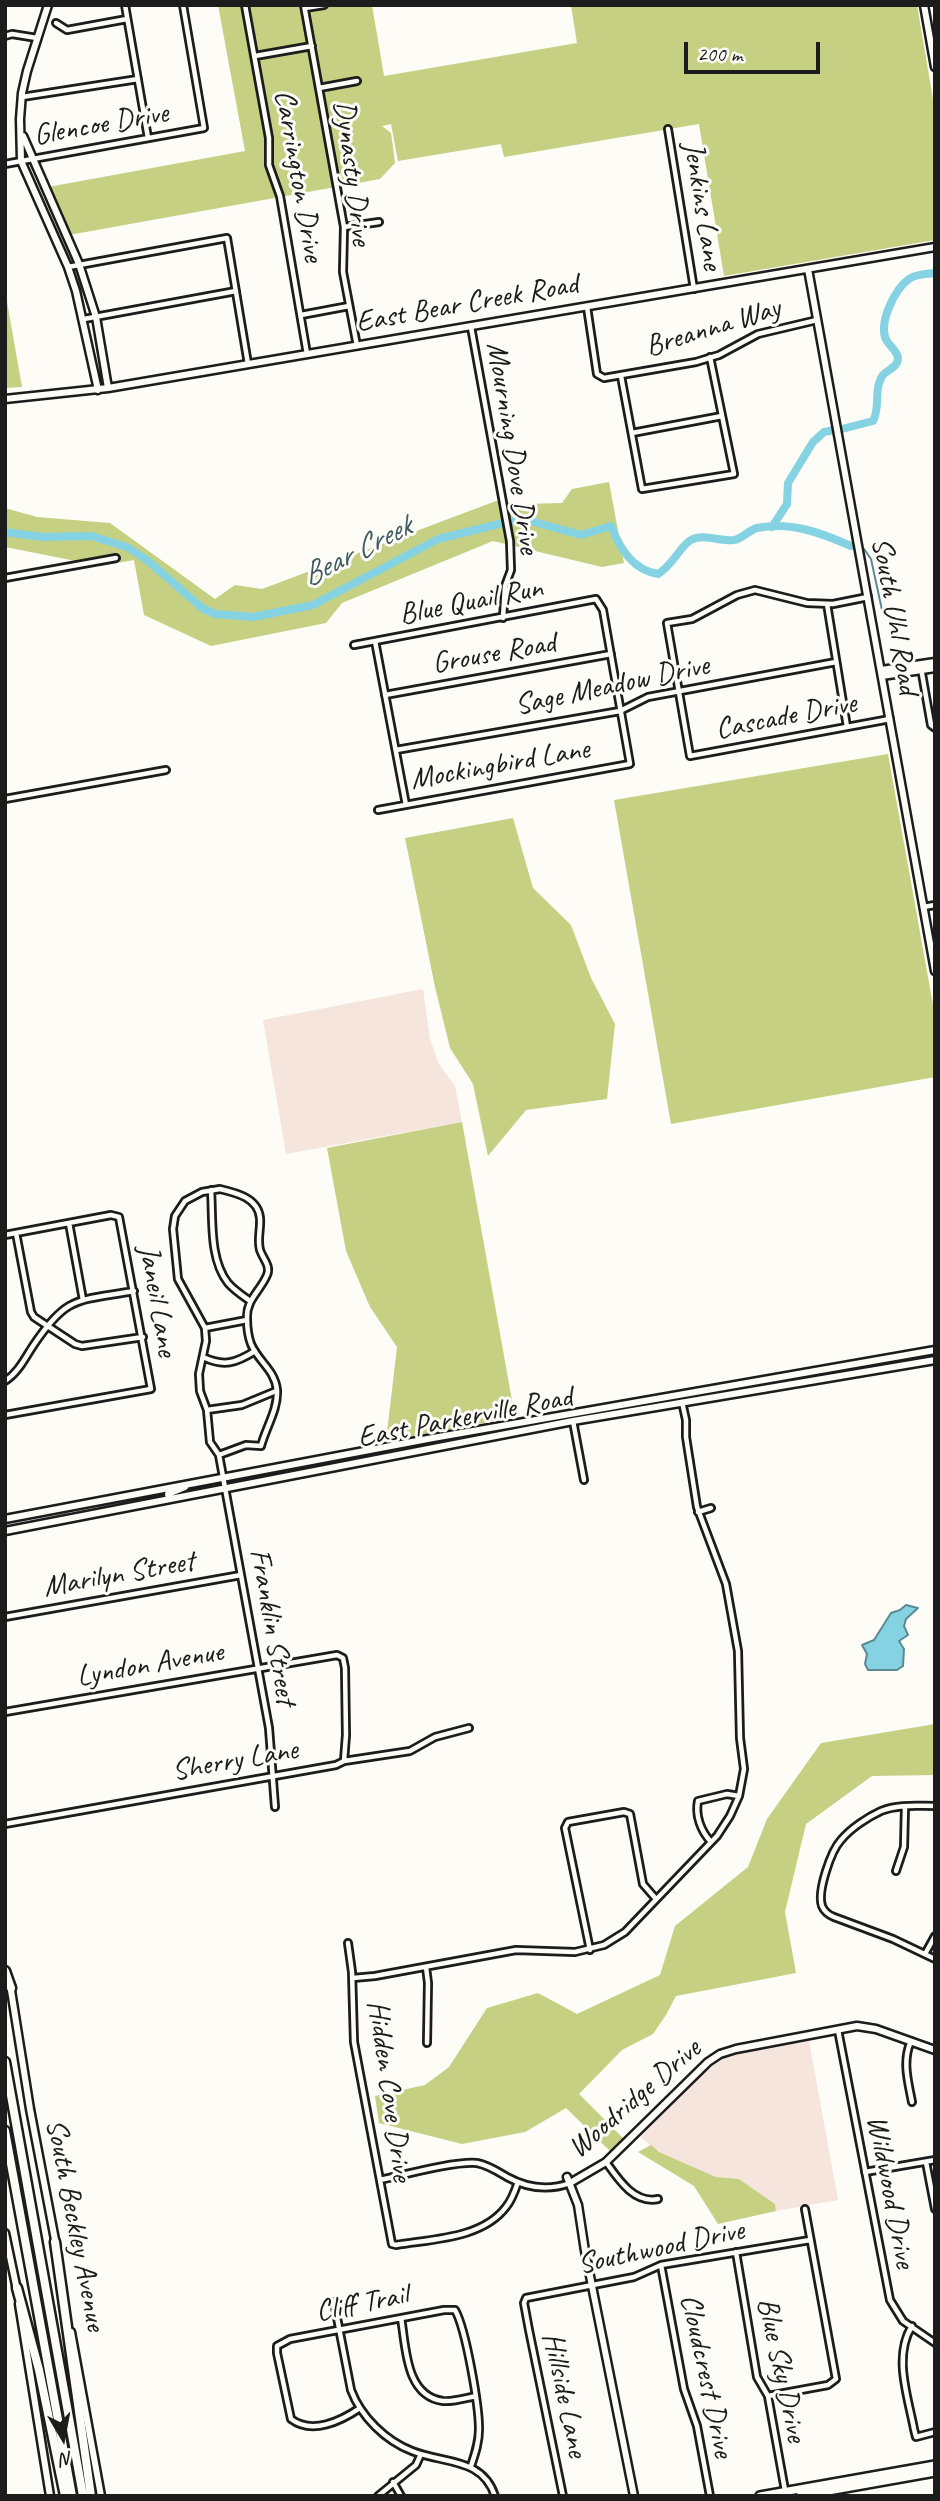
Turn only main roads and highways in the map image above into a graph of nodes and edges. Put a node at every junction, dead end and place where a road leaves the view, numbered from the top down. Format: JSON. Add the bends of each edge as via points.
{"nodes":[{"id":1,"x":48,"y":5,"type":"edge"},
{"id":2,"x":924,"y":5,"type":"edge"},
{"id":3,"x":935,"y":67,"type":"edge"},
{"id":4,"x":22,"y":134,"type":"junction"},
{"id":5,"x":935,"y":247,"type":"edge"},
{"id":6,"x":808,"y":269,"type":"junction"},
{"id":7,"x":108,"y":388,"type":"junction"},
{"id":8,"x":98,"y":390,"type":"junction"},
{"id":9,"x":5,"y":399,"type":"edge"},
{"id":10,"x":935,"y":662,"type":"edge"},
{"id":11,"x":921,"y":666,"type":"junction"},
{"id":12,"x":935,"y":668,"type":"edge"},
{"id":13,"x":881,"y":673,"type":"junction"},
{"id":14,"x":935,"y":971,"type":"edge"},
{"id":15,"x":935,"y":1350,"type":"edge"},
{"id":16,"x":935,"y":1360,"type":"edge"},
{"id":17,"x":833,"y":1368,"type":"junction"},
{"id":18,"x":834,"y":1377,"type":"junction"},
{"id":19,"x":737,"y":1385,"type":"junction"},
{"id":20,"x":739,"y":1393,"type":"junction"},
{"id":21,"x":682,"y":1399,"type":"junction"},
{"id":22,"x":572,"y":1417,"type":"junction"},
{"id":23,"x":456,"y":1434,"type":"junction"},
{"id":24,"x":457,"y":1443,"type":"junction"},
{"id":25,"x":200,"y":1481,"type":"junction"},
{"id":26,"x":113,"y":1498,"type":"junction"},
{"id":27,"x":169,"y":1499,"type":"junction"},
{"id":28,"x":115,"y":1510,"type":"junction"},
{"id":29,"x":5,"y":1519,"type":"edge"},
{"id":30,"x":5,"y":1531,"type":"edge"},
{"id":31,"x":5,"y":1961,"type":"edge"},
{"id":32,"x":5,"y":1971,"type":"edge"},
{"id":33,"x":10,"y":1989,"type":"junction"},
{"id":34,"x":935,"y":2050,"type":"edge"},
{"id":35,"x":5,"y":2062,"type":"edge"},
{"id":36,"x":5,"y":2131,"type":"edge"},
{"id":37,"x":5,"y":2233,"type":"edge"},
{"id":38,"x":55,"y":2242,"type":"junction"},
{"id":39,"x":17,"y":2288,"type":"junction"},
{"id":40,"x":935,"y":2465,"type":"edge"},
{"id":41,"x":935,"y":2472,"type":"edge"},
{"id":42,"x":786,"y":2493,"type":"edge"},
{"id":43,"x":50,"y":2496,"type":"edge"},
{"id":44,"x":65,"y":2496,"type":"edge"},
{"id":45,"x":72,"y":2496,"type":"edge"},
{"id":46,"x":83,"y":2496,"type":"edge"},
{"id":47,"x":91,"y":2496,"type":"edge"},
{"id":48,"x":101,"y":2496,"type":"edge"},
{"id":49,"x":634,"y":2496,"type":"edge"},
{"id":50,"x":760,"y":2496,"type":"edge"},
{"id":51,"x":800,"y":2496,"type":"edge"}],
"edges":[{"from":1,"to":4,"type":"main road","via":[[27,71]]},
{"from":2,"to":3,"type":"main road"},
{"from":4,"to":7,"type":"main road","via":[[79,264],[96,317]]},
{"from":4,"to":8,"type":"main road","via":[[21,160],[68,267]]},
{"from":5,"to":6,"type":"main road","name":"East Bear Creek Road"},
{"from":6,"to":7,"type":"main road","name":"East Bear Creek Road"},
{"from":6,"to":13,"type":"main road","name":"South Uhl Road"},
{"from":7,"to":8,"type":"main road","name":"East Bear Creek Road"},
{"from":8,"to":9,"type":"main road","name":"East Bear Creek Road"},
{"from":10,"to":11,"type":"main road"},
{"from":11,"to":12,"type":"main road"},
{"from":11,"to":13,"type":"main road"},
{"from":13,"to":14,"type":"main road","name":"South Uhl Road"},
{"from":15,"to":17,"type":"main road","name":"East Parkerville Road"},
{"from":16,"to":18,"type":"main road","name":"East Parkerville Road"},
{"from":17,"to":18,"type":"main road"},
{"from":17,"to":19,"type":"main road","name":"East Parkerville Road"},
{"from":18,"to":20,"type":"main road","name":"East Parkerville Road"},
{"from":19,"to":20,"type":"main road"},
{"from":19,"to":21,"type":"main road","name":"East Parkerville Road"},
{"from":20,"to":21,"type":"main road","name":"East Parkerville Road"},
{"from":21,"to":22,"type":"main road","name":"East Parkerville Road"},
{"from":22,"to":23,"type":"main road","name":"East Parkerville Road"},
{"from":22,"to":24,"type":"main road","name":"East Parkerville Road"},
{"from":23,"to":24,"type":"main road"},
{"from":23,"to":25,"type":"main road","name":"East Parkerville Road"},
{"from":24,"to":27,"type":"main road","name":"East Parkerville Road"},
{"from":25,"to":26,"type":"main road","name":"East Parkerville Road"},
{"from":25,"to":27,"type":"main road","via":[[171,1492]]},
{"from":26,"to":28,"type":"main road"},
{"from":26,"to":29,"type":"main road","name":"East Parkerville Road"},
{"from":27,"to":28,"type":"main road","name":"East Parkerville Road"},
{"from":28,"to":30,"type":"main road","name":"East Parkerville Road"},
{"from":31,"to":33,"type":"main road","name":"South Beckley Avenue"},
{"from":32,"to":33,"type":"highway"},
{"from":33,"to":38,"type":"main road","name":"South Beckley Avenue"},
{"from":34,"to":49,"type":"main road","name":"Woodridge Drive","via":[[857,2026],[736,2049],[715,2057],[606,2162],[568,2180],[578,2205]]},
{"from":35,"to":46,"type":"highway"},
{"from":36,"to":45,"type":"highway"},
{"from":37,"to":39,"type":"main road"},
{"from":38,"to":47,"type":"highway"},
{"from":38,"to":48,"type":"main road","name":"South Beckley Avenue"},
{"from":39,"to":43,"type":"main road"},
{"from":39,"to":44,"type":"highway"},
{"from":40,"to":42,"type":"main road"},
{"from":41,"to":51,"type":"main road"},
{"from":42,"to":50,"type":"main road"}]}
